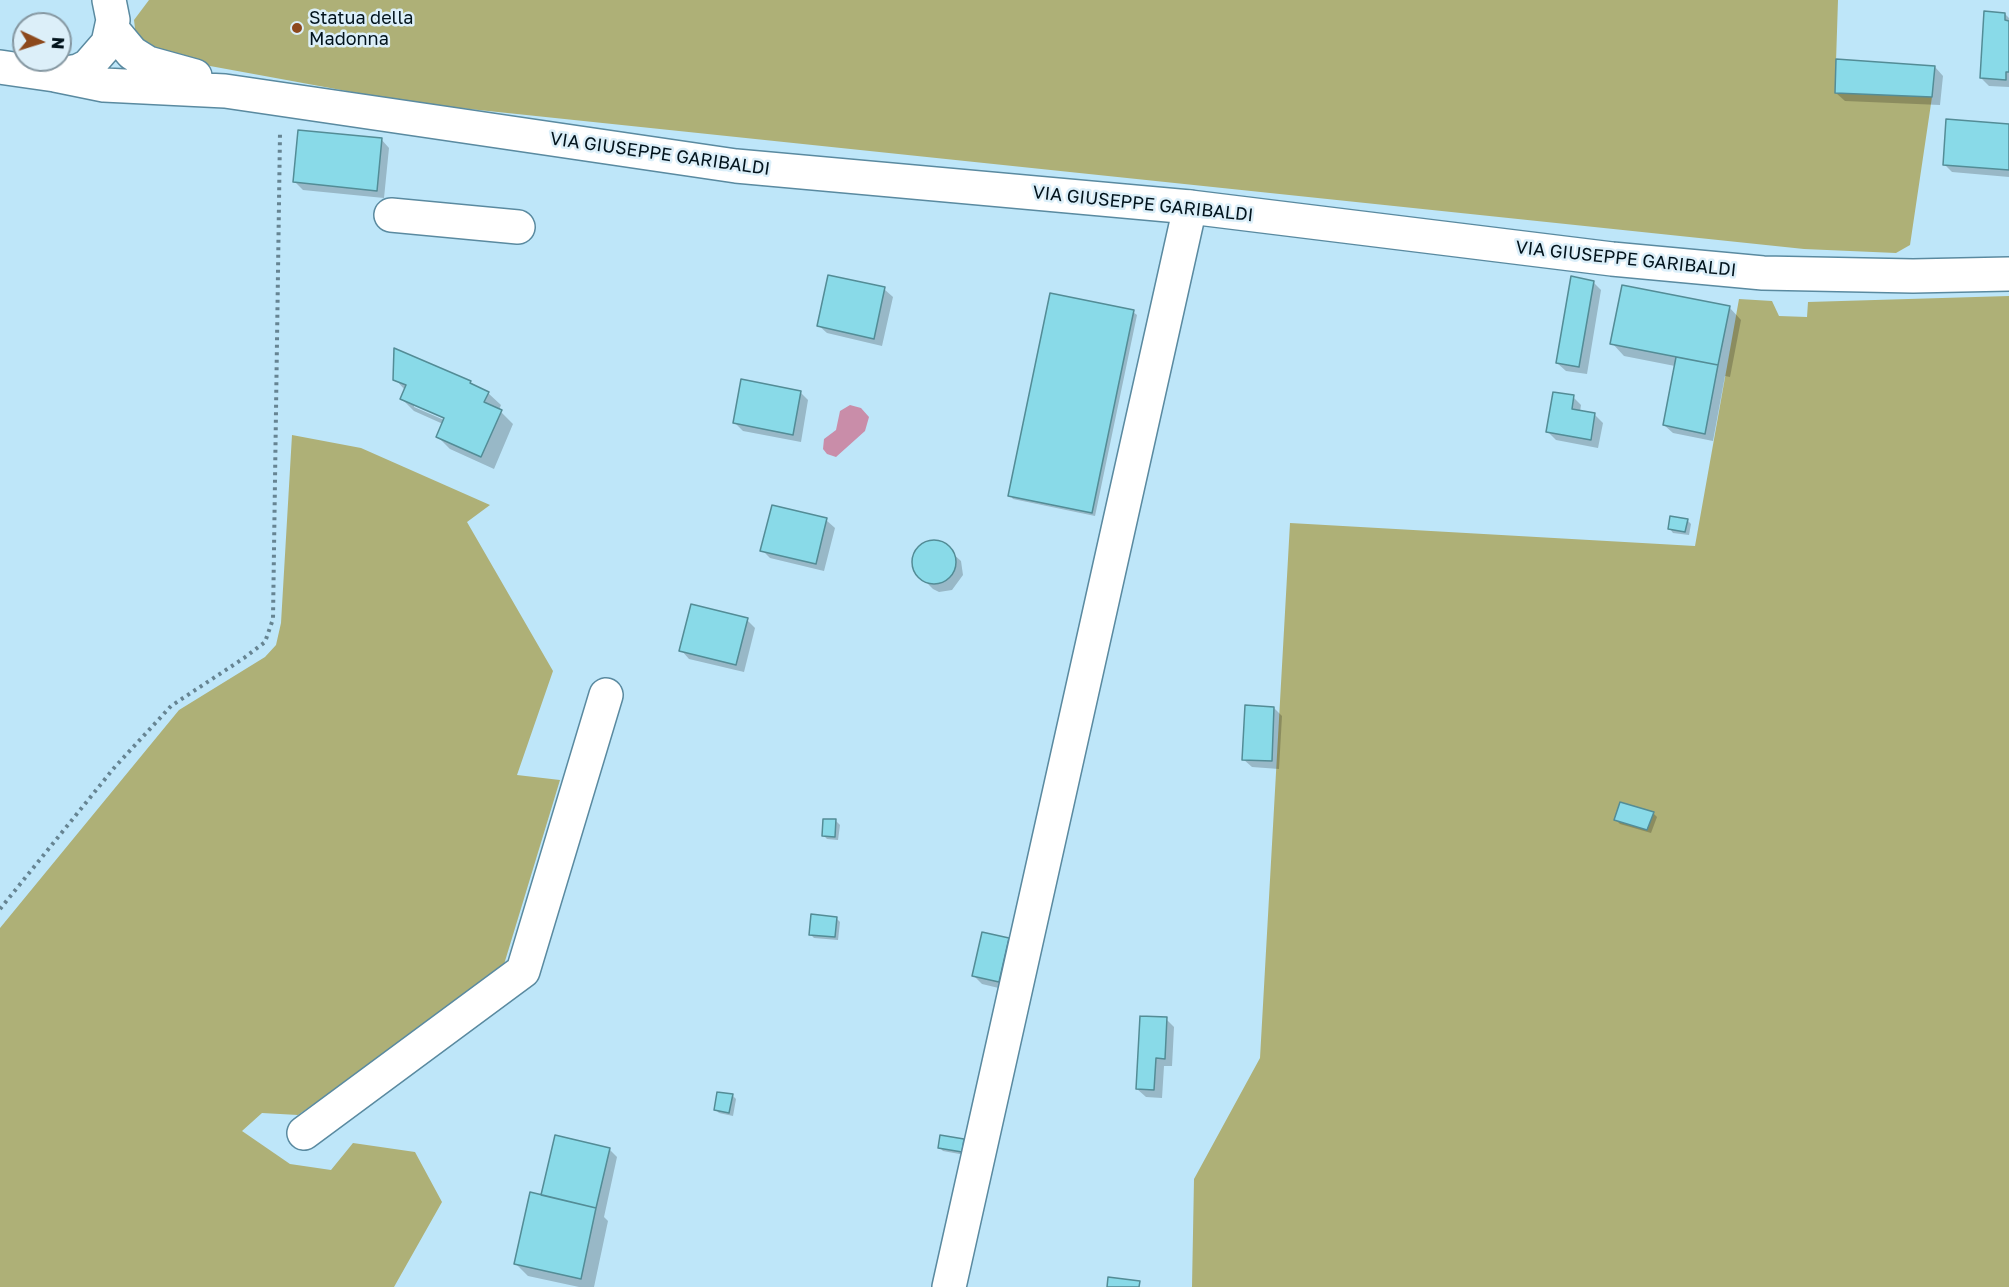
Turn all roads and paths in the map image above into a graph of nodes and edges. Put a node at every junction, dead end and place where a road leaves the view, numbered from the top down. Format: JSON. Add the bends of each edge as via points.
{"nodes":[{"id":1,"x":115,"y":12,"type":"edge"},
{"id":2,"x":0,"y":68,"type":"edge"},
{"id":3,"x":55,"y":75,"type":"junction"},
{"id":4,"x":280,"y":99,"type":"junction"},
{"id":5,"x":1190,"y":207,"type":"junction"},
{"id":6,"x":391,"y":215,"type":"dead end"},
{"id":7,"x":518,"y":226,"type":"dead end"},
{"id":8,"x":2009,"y":274,"type":"edge"},
{"id":9,"x":606,"y":695,"type":"dead end"},
{"id":10,"x":0,"y":909,"type":"edge"},
{"id":11,"x":304,"y":1133,"type":"dead end"},
{"id":12,"x":950,"y":1287,"type":"edge"}],
"edges":[{"from":1,"to":3,"type":"main road","via":[[104,51],[78,71]]},
{"from":1,"to":4,"type":"main road","via":[[132,53],[148,63]]},
{"from":2,"to":3,"type":"main road"},
{"from":3,"to":4,"type":"main road","via":[[104,85],[225,91]]},
{"from":4,"to":5,"type":"main road","name":"VIA GIUSEPPE GARIBALDI","via":[[736,166]]},
{"from":4,"to":10,"type":"path","via":[[273,619],[265,642],[171,706],[114,768]]},
{"from":5,"to":8,"type":"main road","name":"VIA GIUSEPPE GARIBALDI","via":[[1612,259],[1764,273]]},
{"from":5,"to":12,"type":"main road"},
{"from":6,"to":7,"type":"main road"},
{"from":9,"to":11,"type":"main road","via":[[523,971]]}]}
